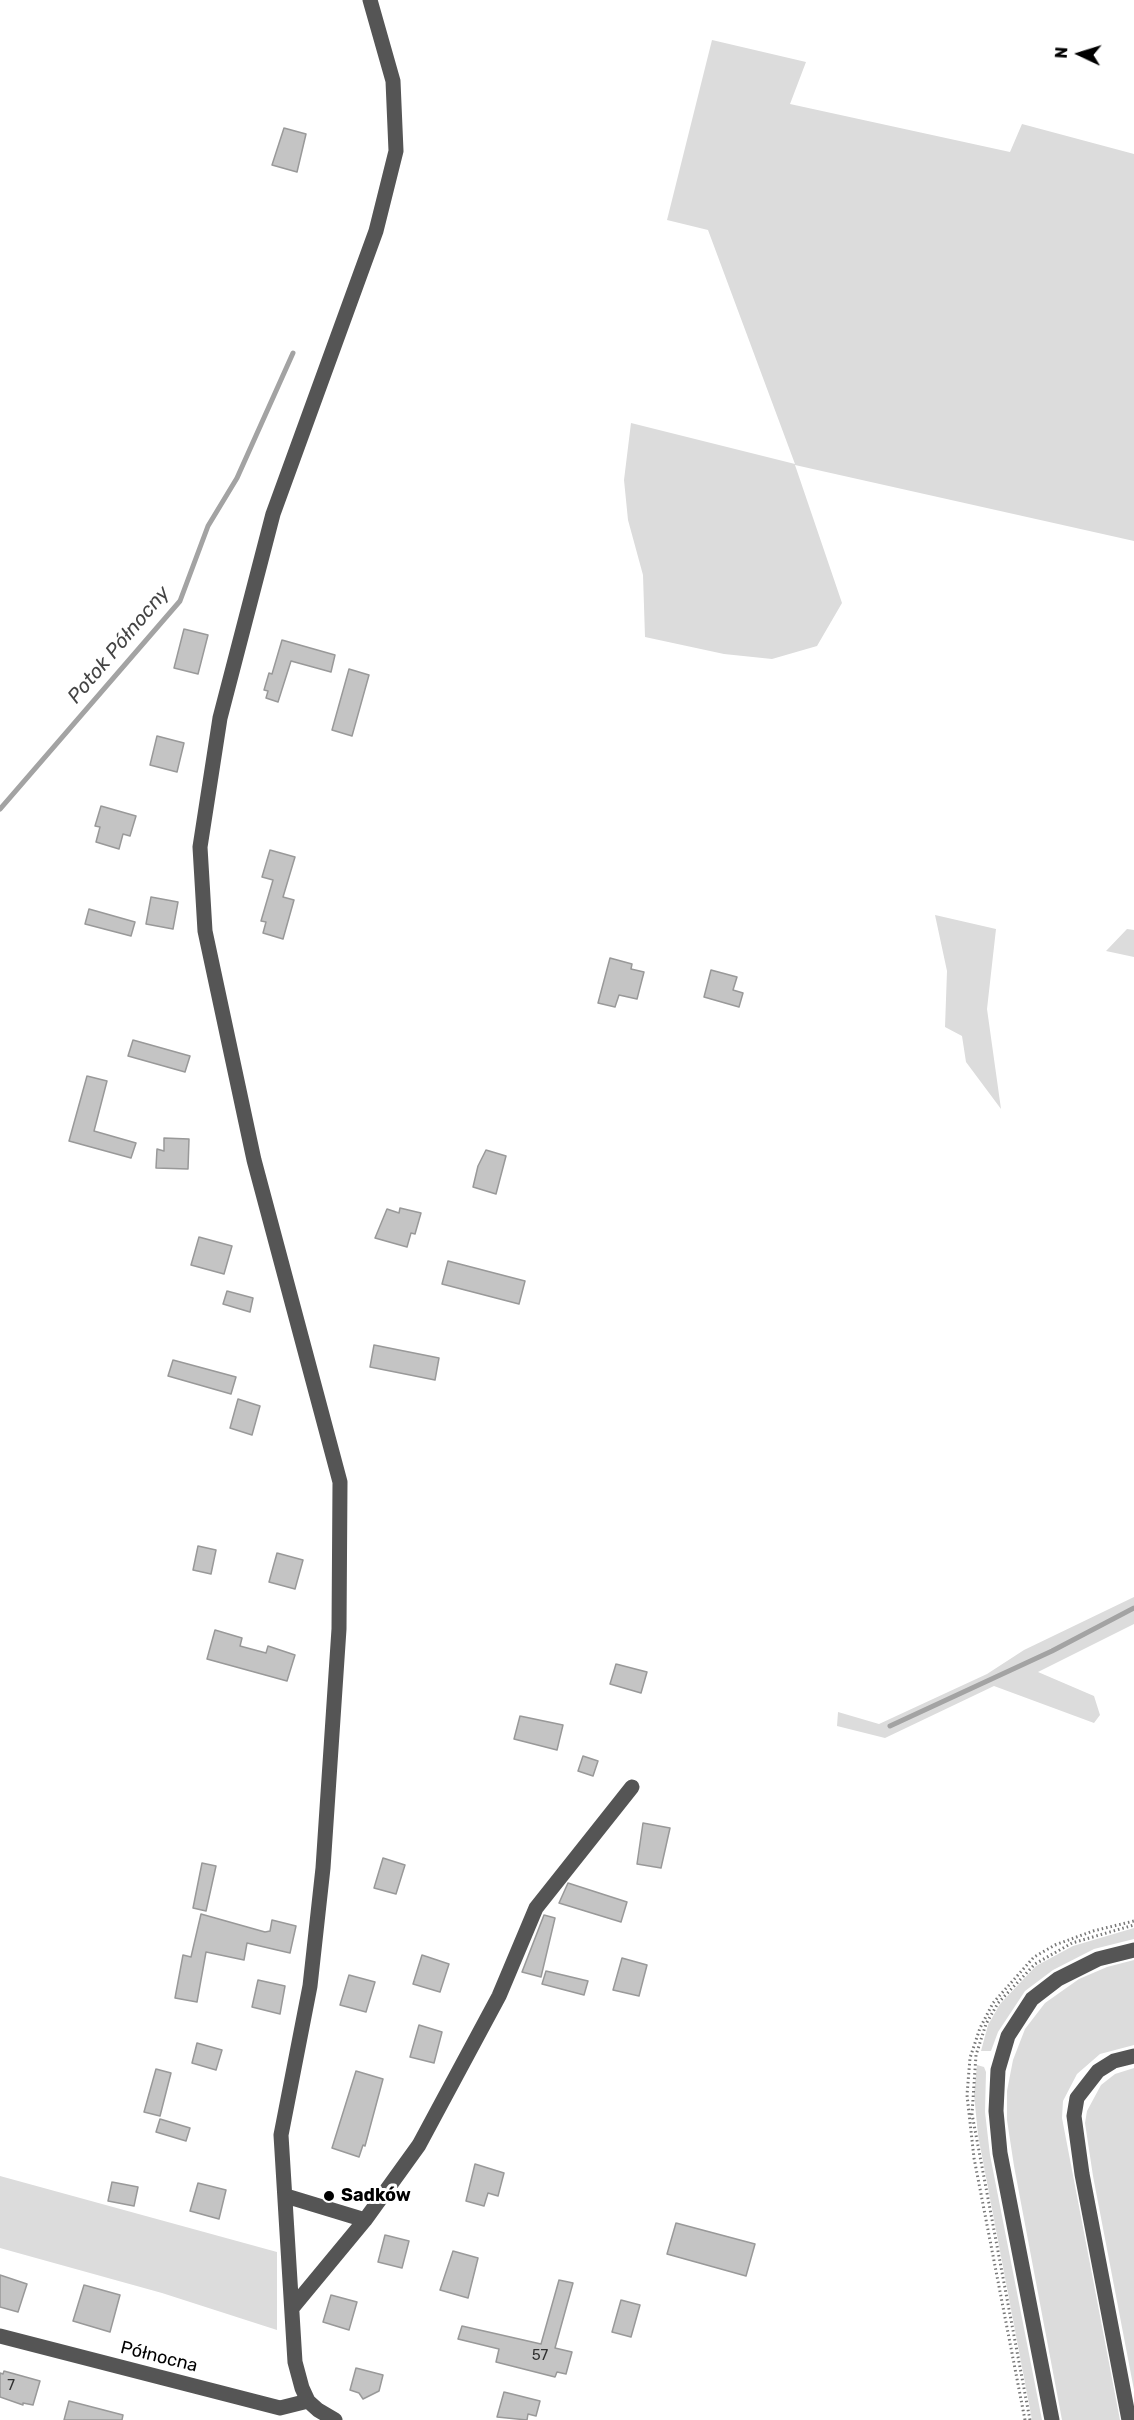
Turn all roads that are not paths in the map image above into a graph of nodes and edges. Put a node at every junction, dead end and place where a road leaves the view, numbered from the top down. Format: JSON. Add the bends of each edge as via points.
{"nodes":[{"id":1,"x":370,"y":0,"type":"edge"},
{"id":2,"x":632,"y":1787,"type":"dead end"},
{"id":3,"x":1134,"y":1950,"type":"edge"},
{"id":4,"x":1134,"y":2056,"type":"edge"},
{"id":5,"x":286,"y":2196,"type":"junction"},
{"id":6,"x":365,"y":2220,"type":"junction"},
{"id":7,"x":292,"y":2307,"type":"junction"},
{"id":8,"x":0,"y":2336,"type":"edge"},
{"id":9,"x":309,"y":2401,"type":"junction"},
{"id":10,"x":335,"y":2420,"type":"edge"},
{"id":11,"x":1052,"y":2420,"type":"edge"},
{"id":12,"x":1129,"y":2420,"type":"edge"}],
"edges":[{"from":1,"to":5,"type":"street","via":[[393,81],[396,151],[376,231],[273,514],[220,718],[200,847],[205,931],[252,1148],[340,1482],[339,1629],[323,1868],[309,1986],[281,2135]]},
{"from":2,"to":6,"type":"street","via":[[536,1908],[499,1996],[419,2145]]},
{"from":3,"to":11,"type":"street","via":[[1098,1959],[1059,1979],[1032,1999],[1008,2036],[998,2070],[1000,2153]]},
{"from":4,"to":12,"type":"street","via":[[1114,2061],[1098,2071],[1077,2098],[1074,2116]]},
{"from":5,"to":6,"type":"street"},
{"from":5,"to":7,"type":"street"},
{"from":6,"to":7,"type":"street"},
{"from":7,"to":9,"type":"street","via":[[294,2362]]},
{"from":8,"to":9,"type":"street","name":"Północna","via":[[280,2408]]},
{"from":9,"to":10,"type":"street"}]}
